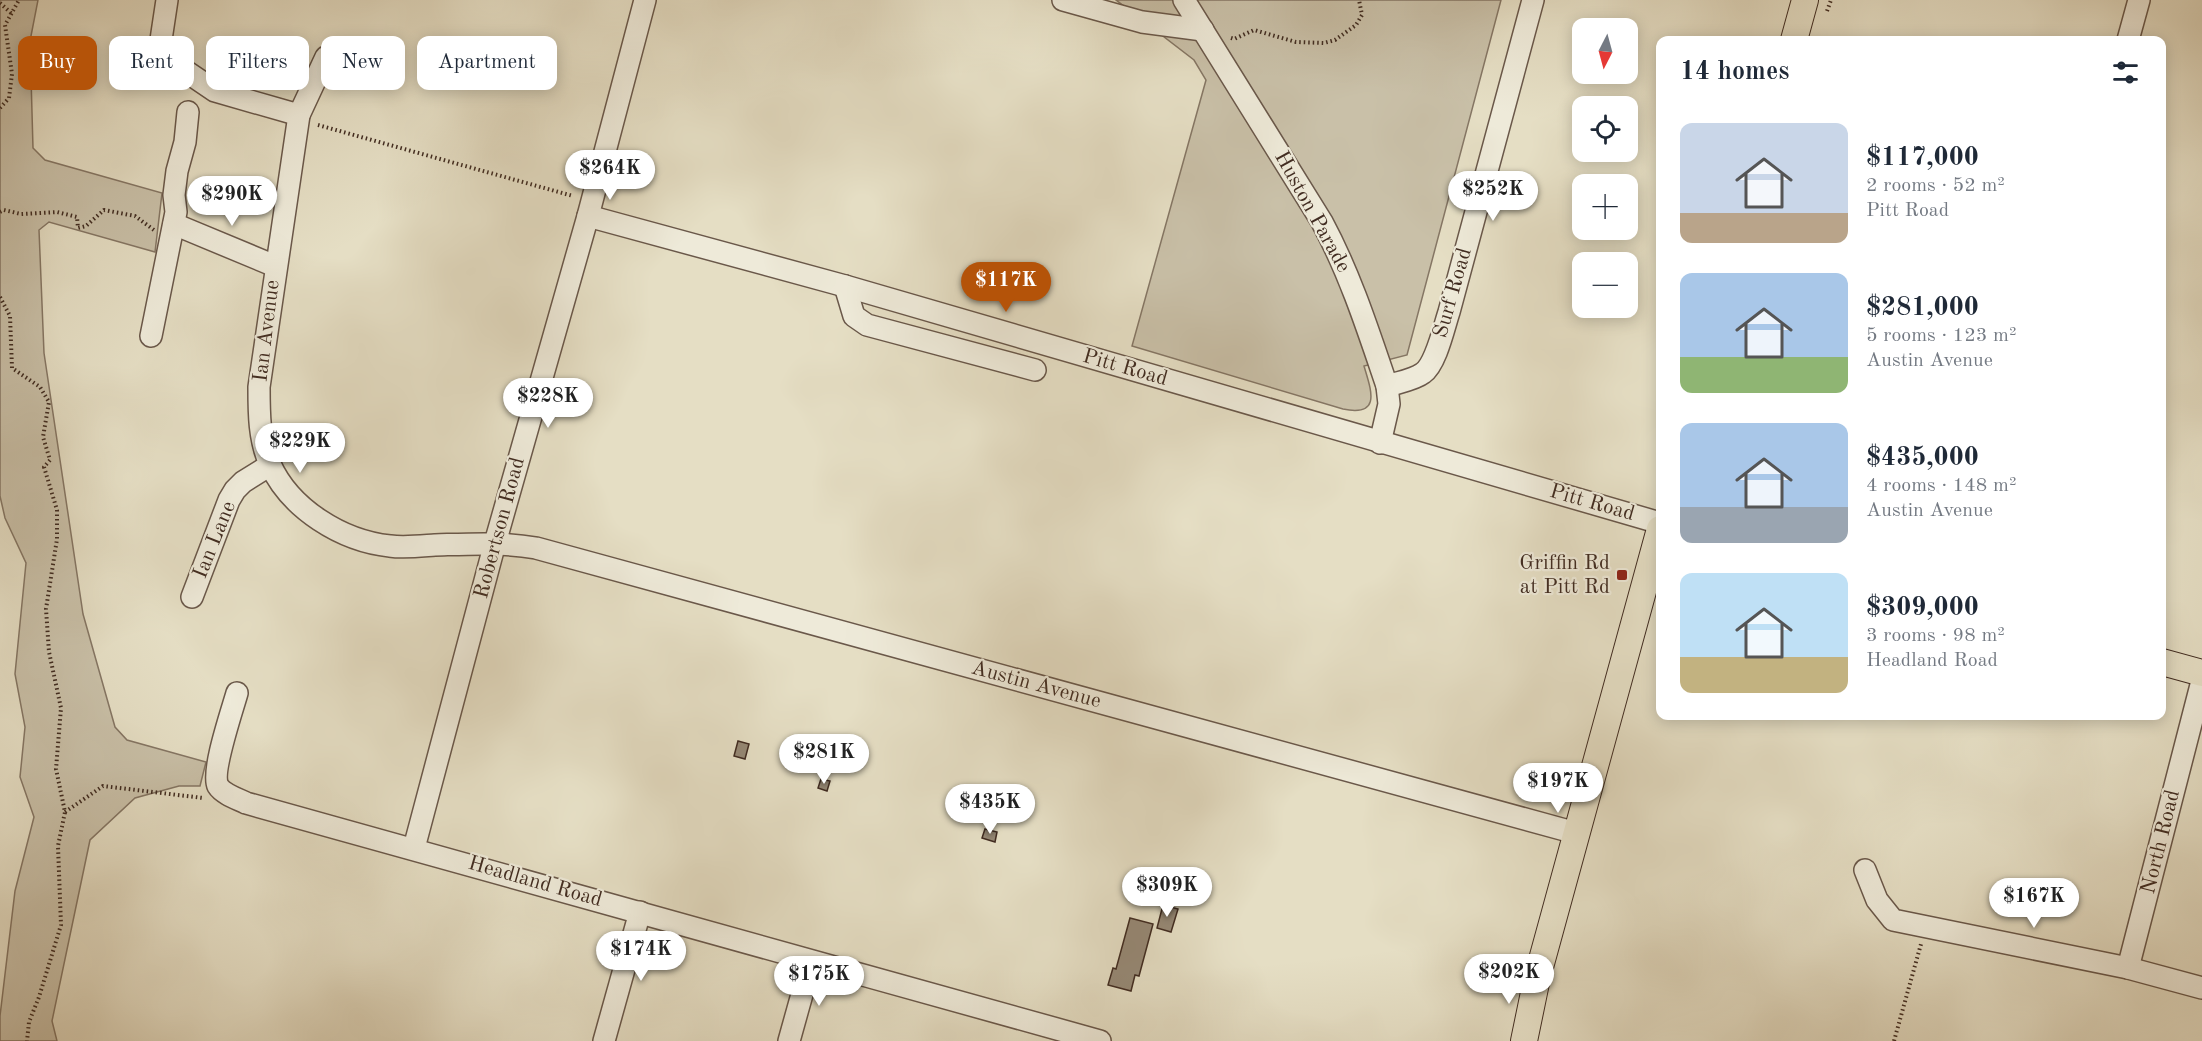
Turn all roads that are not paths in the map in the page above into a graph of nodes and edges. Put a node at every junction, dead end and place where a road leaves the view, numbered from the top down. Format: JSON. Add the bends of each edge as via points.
{"nodes":[{"id":1,"x":167,"y":0,"type":"edge"},
{"id":2,"x":645,"y":0,"type":"edge"},
{"id":3,"x":1063,"y":0,"type":"edge"},
{"id":4,"x":1184,"y":0,"type":"edge"},
{"id":5,"x":1533,"y":0,"type":"edge"},
{"id":6,"x":2139,"y":0,"type":"edge"},
{"id":7,"x":1816,"y":6,"type":"edge"},
{"id":8,"x":1203,"y":30,"type":"junction"},
{"id":9,"x":1797,"y":36,"type":"edge"},
{"id":10,"x":2129,"y":36,"type":"edge"},
{"id":11,"x":321,"y":68,"type":"edge"},
{"id":12,"x":188,"y":112,"type":"dead end"},
{"id":13,"x":299,"y":115,"type":"junction"},
{"id":14,"x":590,"y":208,"type":"junction"},
{"id":15,"x":166,"y":228,"type":"junction"},
{"id":16,"x":275,"y":266,"type":"junction"},
{"id":17,"x":845,"y":286,"type":"junction"},
{"id":18,"x":151,"y":336,"type":"dead end"},
{"id":19,"x":1035,"y":370,"type":"dead end"},
{"id":20,"x":1387,"y":386,"type":"junction"},
{"id":21,"x":1380,"y":443,"type":"junction"},
{"id":22,"x":270,"y":465,"type":"junction"},
{"id":23,"x":1656,"y":522,"type":"edge"},
{"id":24,"x":495,"y":543,"type":"junction"},
{"id":25,"x":1656,"y":543,"type":"edge"},
{"id":26,"x":192,"y":597,"type":"dead end"},
{"id":27,"x":2166,"y":663,"type":"edge"},
{"id":28,"x":2202,"y":674,"type":"edge"},
{"id":29,"x":2202,"y":681,"type":"edge"},
{"id":30,"x":237,"y":693,"type":"dead end"},
{"id":31,"x":1576,"y":833,"type":"junction"},
{"id":32,"x":414,"y":848,"type":"junction"},
{"id":33,"x":1865,"y":870,"type":"dead end"},
{"id":34,"x":640,"y":912,"type":"junction"},
{"id":35,"x":811,"y":962,"type":"junction"},
{"id":36,"x":2128,"y":969,"type":"junction"},
{"id":37,"x":2202,"y":988,"type":"edge"},
{"id":38,"x":604,"y":1041,"type":"edge"},
{"id":39,"x":789,"y":1041,"type":"edge"},
{"id":40,"x":1100,"y":1041,"type":"edge"},
{"id":41,"x":1524,"y":1041,"type":"edge"}],
"edges":[{"from":1,"to":13,"type":"street","via":[[159,53],[215,91]]},
{"from":2,"to":14,"type":"street","name":"Robertson Road"},
{"from":3,"to":8,"type":"street","via":[[1142,22]]},
{"from":4,"to":8,"type":"street","name":"Huston Parade"},
{"from":5,"to":20,"type":"street","name":"Surf Road","via":[[1449,312],[1429,368]]},
{"from":6,"to":10,"type":"street"},
{"from":7,"to":9,"type":"main road"},
{"from":8,"to":20,"type":"street","name":"Huston Parade","via":[[1337,250]]},
{"from":11,"to":13,"type":"street","name":"Ian Avenue"},
{"from":12,"to":15,"type":"street","via":[[174,195],[176,212]]},
{"from":13,"to":16,"type":"street","name":"Ian Avenue"},
{"from":14,"to":17,"type":"street","name":"Pitt Road"},
{"from":14,"to":24,"type":"street","name":"Robertson Road"},
{"from":15,"to":16,"type":"street"},
{"from":15,"to":18,"type":"street"},
{"from":16,"to":22,"type":"street","name":"Ian Avenue","via":[[259,387],[263,444]]},
{"from":17,"to":19,"type":"street","via":[[854,316],[867,325]]},
{"from":17,"to":21,"type":"street","name":"Pitt Road"},
{"from":20,"to":21,"type":"street","name":"Huston Parade","via":[[1389,404]]},
{"from":21,"to":23,"type":"street","name":"Pitt Road"},
{"from":22,"to":24,"type":"street","name":"Ian Avenue","via":[[317,519],[340,533],[392,546]]},
{"from":22,"to":26,"type":"street","name":"Ian Lane","via":[[235,490],[229,500]]},
{"from":24,"to":31,"type":"street","name":"Austin Avenue","via":[[536,548]]},
{"from":24,"to":32,"type":"street","name":"Robertson Road"},
{"from":25,"to":31,"type":"main road"},
{"from":27,"to":28,"type":"main road"},
{"from":29,"to":36,"type":"street","name":"North Road"},
{"from":30,"to":32,"type":"street","name":"Headland Road","via":[[219,761],[217,779],[222,790],[246,803]]},
{"from":31,"to":41,"type":"main road"},
{"from":32,"to":34,"type":"street","name":"Headland Road"},
{"from":33,"to":36,"type":"street","via":[[1876,900],[1893,920]]},
{"from":34,"to":35,"type":"street","name":"Headland Road"},
{"from":34,"to":38,"type":"street"},
{"from":35,"to":39,"type":"street"},
{"from":35,"to":40,"type":"street","name":"Headland Road"},
{"from":36,"to":37,"type":"street"}]}
